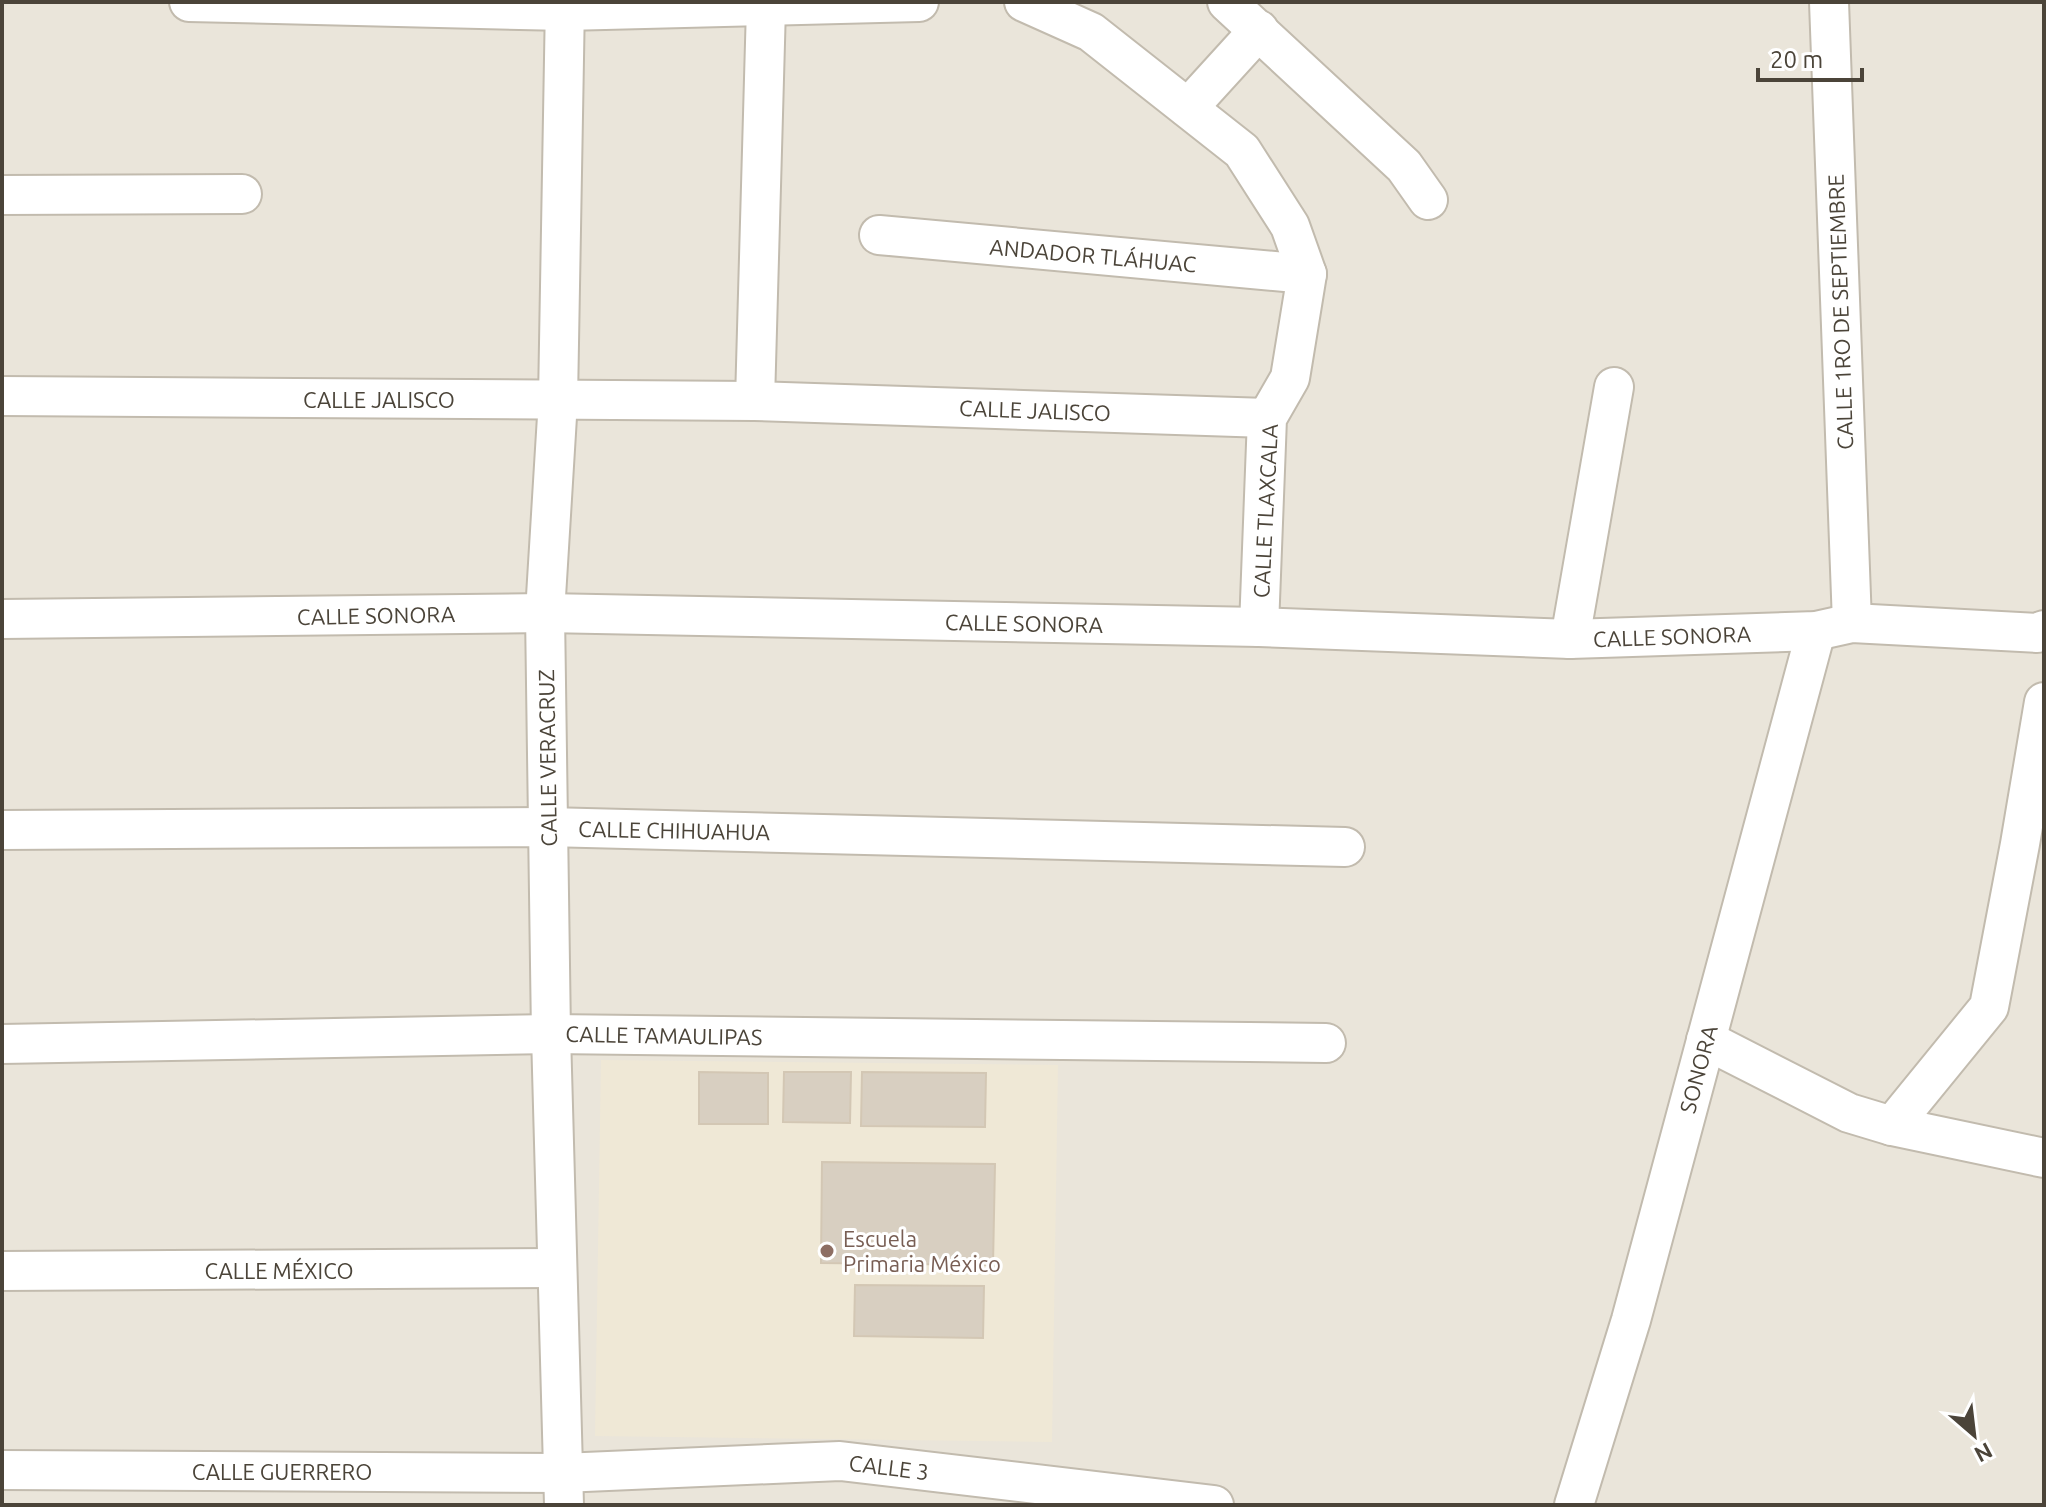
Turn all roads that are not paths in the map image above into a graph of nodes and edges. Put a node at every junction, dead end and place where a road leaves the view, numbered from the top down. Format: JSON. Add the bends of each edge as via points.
{"nodes":[{"id":1,"x":189,"y":2,"type":"edge"},
{"id":2,"x":919,"y":2,"type":"edge"},
{"id":3,"x":1024,"y":2,"type":"edge"},
{"id":4,"x":1227,"y":2,"type":"edge"},
{"id":5,"x":1829,"y":2,"type":"edge"},
{"id":6,"x":565,"y":7,"type":"edge"},
{"id":7,"x":766,"y":7,"type":"junction"},
{"id":8,"x":1259,"y":30,"type":"junction"},
{"id":9,"x":1188,"y":108,"type":"junction"},
{"id":10,"x":242,"y":194,"type":"dead end"},
{"id":11,"x":2,"y":195,"type":"edge"},
{"id":12,"x":1428,"y":200,"type":"dead end"},
{"id":13,"x":879,"y":235,"type":"dead end"},
{"id":14,"x":1307,"y":274,"type":"junction"},
{"id":15,"x":1614,"y":387,"type":"dead end"},
{"id":16,"x":2,"y":396,"type":"edge"},
{"id":17,"x":558,"y":400,"type":"junction"},
{"id":18,"x":755,"y":401,"type":"junction"},
{"id":19,"x":1267,"y":418,"type":"junction"},
{"id":20,"x":545,"y":613,"type":"junction"},
{"id":21,"x":2,"y":619,"type":"edge"},
{"id":22,"x":1259,"y":627,"type":"junction"},
{"id":23,"x":1834,"y":627,"type":"junction"},
{"id":24,"x":2044,"y":630,"type":"edge"},
{"id":25,"x":1570,"y":639,"type":"junction"},
{"id":26,"x":2044,"y":702,"type":"edge"},
{"id":27,"x":547,"y":827,"type":"junction"},
{"id":28,"x":2,"y":830,"type":"edge"},
{"id":29,"x":1345,"y":847,"type":"dead end"},
{"id":30,"x":551,"y":1034,"type":"junction"},
{"id":31,"x":1706,"y":1040,"type":"junction"},
{"id":32,"x":1326,"y":1043,"type":"dead end"},
{"id":33,"x":2,"y":1044,"type":"edge"},
{"id":34,"x":1892,"y":1126,"type":"junction"},
{"id":35,"x":2044,"y":1158,"type":"edge"},
{"id":36,"x":556,"y":1268,"type":"junction"},
{"id":37,"x":2,"y":1271,"type":"edge"},
{"id":38,"x":2,"y":1470,"type":"edge"},
{"id":39,"x":563,"y":1489,"type":"edge"},
{"id":40,"x":1214,"y":1505,"type":"edge"},
{"id":41,"x":1574,"y":1505,"type":"edge"}],
"edges":[{"from":1,"to":6,"type":"street"},
{"from":2,"to":7,"type":"street"},
{"from":3,"to":9,"type":"street","name":"CALLE TLAXCALA","via":[[1091,32]]},
{"from":4,"to":8,"type":"street"},
{"from":5,"to":23,"type":"street","name":"CALLE 1RO DE SEPTIEMBRE"},
{"from":6,"to":7,"type":"street"},
{"from":6,"to":17,"type":"street","name":"CALLE VERACRUZ"},
{"from":7,"to":18,"type":"street"},
{"from":8,"to":9,"type":"street"},
{"from":8,"to":12,"type":"street","via":[[1404,166]]},
{"from":9,"to":14,"type":"street","name":"CALLE TLAXCALA","via":[[1242,151],[1290,226]]},
{"from":10,"to":11,"type":"street"},
{"from":13,"to":14,"type":"street","name":"ANDADOR TLÁHUAC"},
{"from":14,"to":19,"type":"street","name":"CALLE TLAXCALA","via":[[1290,378]]},
{"from":15,"to":25,"type":"street"},
{"from":16,"to":17,"type":"street","name":"CALLE JALISCO"},
{"from":17,"to":18,"type":"street","name":"CALLE JALISCO"},
{"from":17,"to":20,"type":"street","name":"CALLE VERACRUZ"},
{"from":18,"to":19,"type":"street","name":"CALLE JALISCO"},
{"from":19,"to":22,"type":"street","name":"CALLE TLAXCALA"},
{"from":20,"to":21,"type":"street","name":"CALLE SONORA"},
{"from":20,"to":22,"type":"street","name":"CALLE SONORA"},
{"from":20,"to":27,"type":"street","name":"CALLE VERACRUZ"},
{"from":22,"to":25,"type":"street","name":"CALLE SONORA"},
{"from":23,"to":24,"type":"street","name":"CALLE SONORA"},
{"from":23,"to":25,"type":"street","name":"CALLE SONORA"},
{"from":23,"to":31,"type":"street","name":"SONORA"},
{"from":26,"to":34,"type":"street","via":[[1989,1007]]},
{"from":27,"to":28,"type":"street","name":"CALLE CHIHUAHUA"},
{"from":27,"to":29,"type":"street","name":"CALLE CHIHUAHUA"},
{"from":27,"to":30,"type":"street","name":"CALLE VERACRUZ"},
{"from":30,"to":32,"type":"street","name":"CALLE TAMAULIPAS"},
{"from":30,"to":33,"type":"street","name":"CALLE TAMAULIPAS"},
{"from":30,"to":36,"type":"street","name":"CALLE VERACRUZ"},
{"from":31,"to":34,"type":"street","via":[[1849,1113]]},
{"from":31,"to":41,"type":"street","name":"SONORA","via":[[1631,1320]]},
{"from":34,"to":35,"type":"street"},
{"from":36,"to":37,"type":"street","name":"CALLE MÉXICO"},
{"from":36,"to":39,"type":"street","name":"CALLE VERACRUZ"},
{"from":38,"to":39,"type":"street","name":"CALLE GUERRERO"},
{"from":39,"to":40,"type":"street","name":"CALLE 3","via":[[840,1461]]}]}
